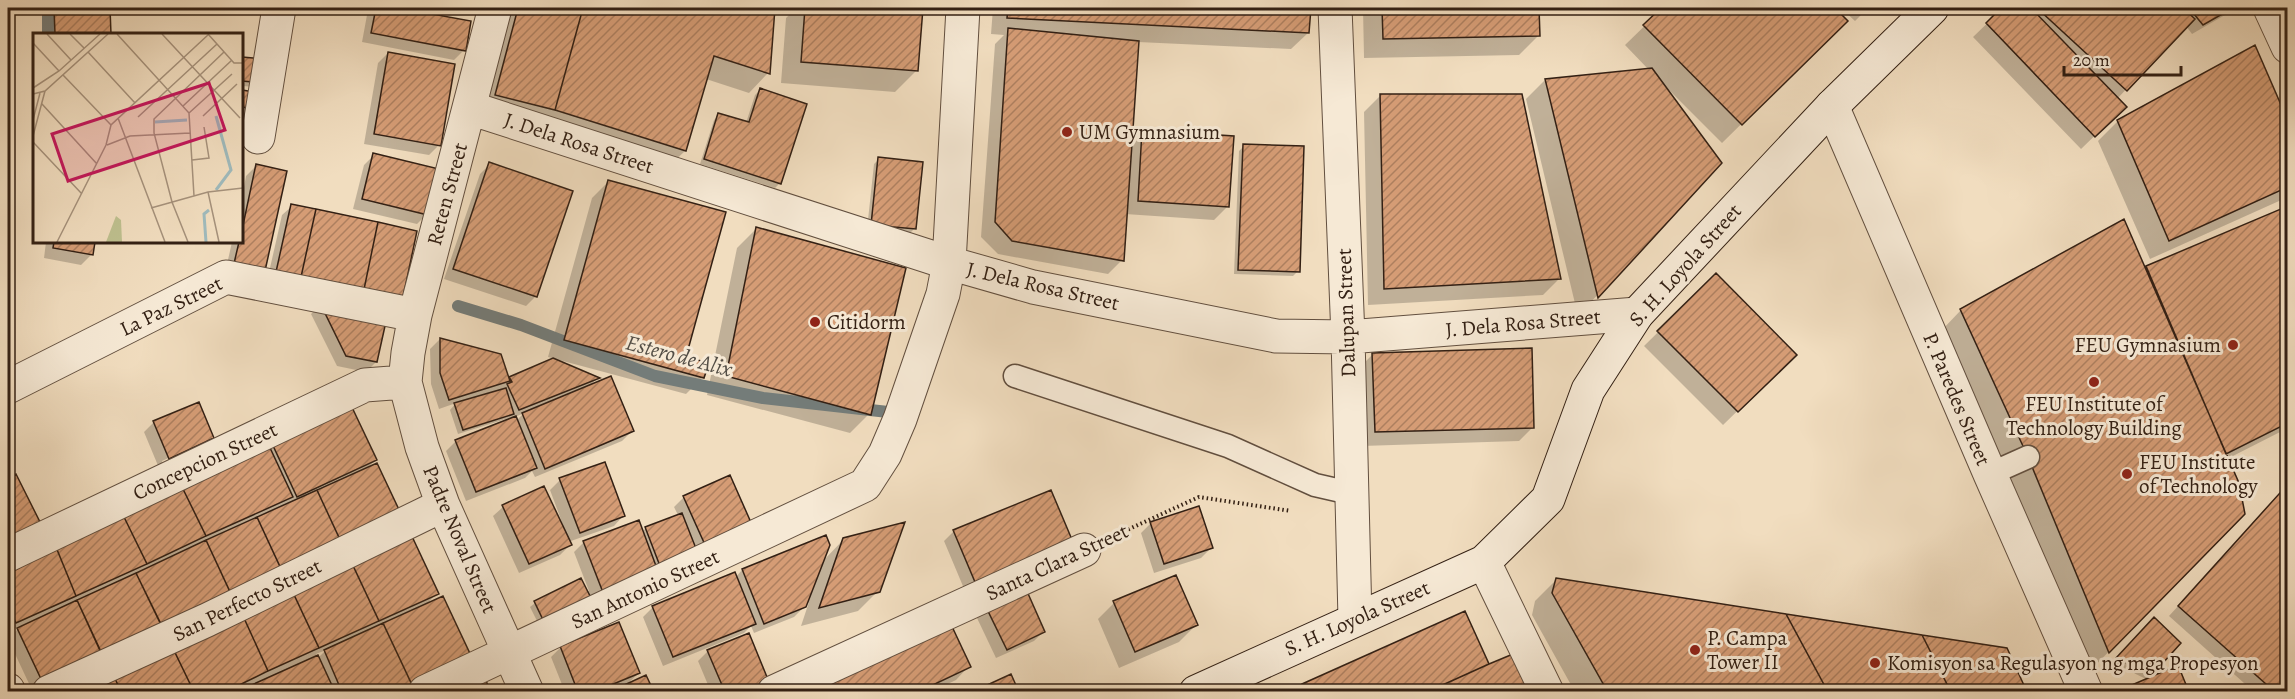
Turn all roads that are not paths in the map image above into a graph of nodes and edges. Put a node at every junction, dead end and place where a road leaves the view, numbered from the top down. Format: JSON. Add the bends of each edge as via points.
{"nodes":[{"id":1,"x":279,"y":8,"type":"edge"},
{"id":2,"x":495,"y":8,"type":"edge"},
{"id":3,"x":963,"y":8,"type":"edge"},
{"id":4,"x":1335,"y":8,"type":"edge"},
{"id":5,"x":1932,"y":8,"type":"edge"},
{"id":6,"x":2270,"y":8,"type":"edge"},
{"id":7,"x":2288,"y":46,"type":"edge"},
{"id":8,"x":1832,"y":106,"type":"junction"},
{"id":9,"x":470,"y":108,"type":"junction"},
{"id":10,"x":258,"y":137,"type":"dead end"},
{"id":11,"x":949,"y":263,"type":"junction"},
{"id":12,"x":1637,"y":314,"type":"junction"},
{"id":13,"x":415,"y":315,"type":"junction"},
{"id":14,"x":1348,"y":337,"type":"junction"},
{"id":15,"x":1015,"y":376,"type":"dead end"},
{"id":16,"x":405,"y":382,"type":"junction"},
{"id":17,"x":8,"y":387,"type":"edge"},
{"id":18,"x":2028,"y":457,"type":"dead end"},
{"id":19,"x":1990,"y":474,"type":"junction"},
{"id":20,"x":1350,"y":493,"type":"junction"},
{"id":21,"x":443,"y":505,"type":"junction"},
{"id":22,"x":1084,"y":550,"type":"road end"},
{"id":23,"x":8,"y":555,"type":"edge"},
{"id":24,"x":1484,"y":562,"type":"junction"},
{"id":25,"x":1355,"y":619,"type":"junction"},
{"id":26,"x":509,"y":654,"type":"junction"},
{"id":27,"x":49,"y":692,"type":"edge"},
{"id":28,"x":425,"y":692,"type":"edge"},
{"id":29,"x":526,"y":692,"type":"edge"},
{"id":30,"x":774,"y":692,"type":"edge"},
{"id":31,"x":1196,"y":692,"type":"edge"},
{"id":32,"x":1547,"y":692,"type":"edge"},
{"id":33,"x":2086,"y":692,"type":"edge"}],
"edges":[{"from":1,"to":10,"type":"street"},
{"from":2,"to":9,"type":"street","name":"Reten Street"},
{"from":3,"to":11,"type":"street"},
{"from":4,"to":14,"type":"street","name":"Dalupan Street"},
{"from":5,"to":8,"type":"street","name":"S. H. Loyola Street"},
{"from":6,"to":7,"type":"street"},
{"from":8,"to":12,"type":"street","name":"S. H. Loyola Street"},
{"from":8,"to":19,"type":"street","name":"P. Paredes Street"},
{"from":9,"to":11,"type":"street","name":"J. Dela Rosa Street"},
{"from":9,"to":13,"type":"street","name":"Reten Street"},
{"from":11,"to":14,"type":"street","name":"J. Dela Rosa Street","via":[[1033,287],[1276,336]]},
{"from":11,"to":26,"type":"street","name":"San Antonio Street","via":[[944,294],[900,418],[885,454],[865,485]]},
{"from":12,"to":14,"type":"street","name":"J. Dela Rosa Street"},
{"from":12,"to":24,"type":"street","name":"S. H. Loyola Street","via":[[1588,390],[1548,499]]},
{"from":13,"to":16,"type":"street","name":"Reten Street"},
{"from":13,"to":17,"type":"street","name":"La Paz Street","via":[[226,277]]},
{"from":14,"to":20,"type":"street","name":"Dalupan Street"},
{"from":15,"to":20,"type":"lane","via":[[1228,446],[1315,485]]},
{"from":16,"to":21,"type":"street","name":"Padre Noval Street"},
{"from":16,"to":23,"type":"street","name":"Concepcion Street","via":[[365,385]]},
{"from":18,"to":19,"type":"lane"},
{"from":19,"to":33,"type":"street","name":"P. Paredes Street"},
{"from":20,"to":25,"type":"street","name":"Dalupan Street"},
{"from":21,"to":26,"type":"street","name":"Padre Noval Street"},
{"from":21,"to":27,"type":"street","name":"San Perfecto Street"},
{"from":22,"to":30,"type":"street","name":"Santa Clara Street"},
{"from":24,"to":25,"type":"street","name":"S. H. Loyola Street"},
{"from":24,"to":32,"type":"street"},
{"from":25,"to":31,"type":"street","name":"S. H. Loyola Street"},
{"from":26,"to":28,"type":"street","name":"San Antonio Street"},
{"from":26,"to":29,"type":"street","name":"Padre Noval Street"}]}
